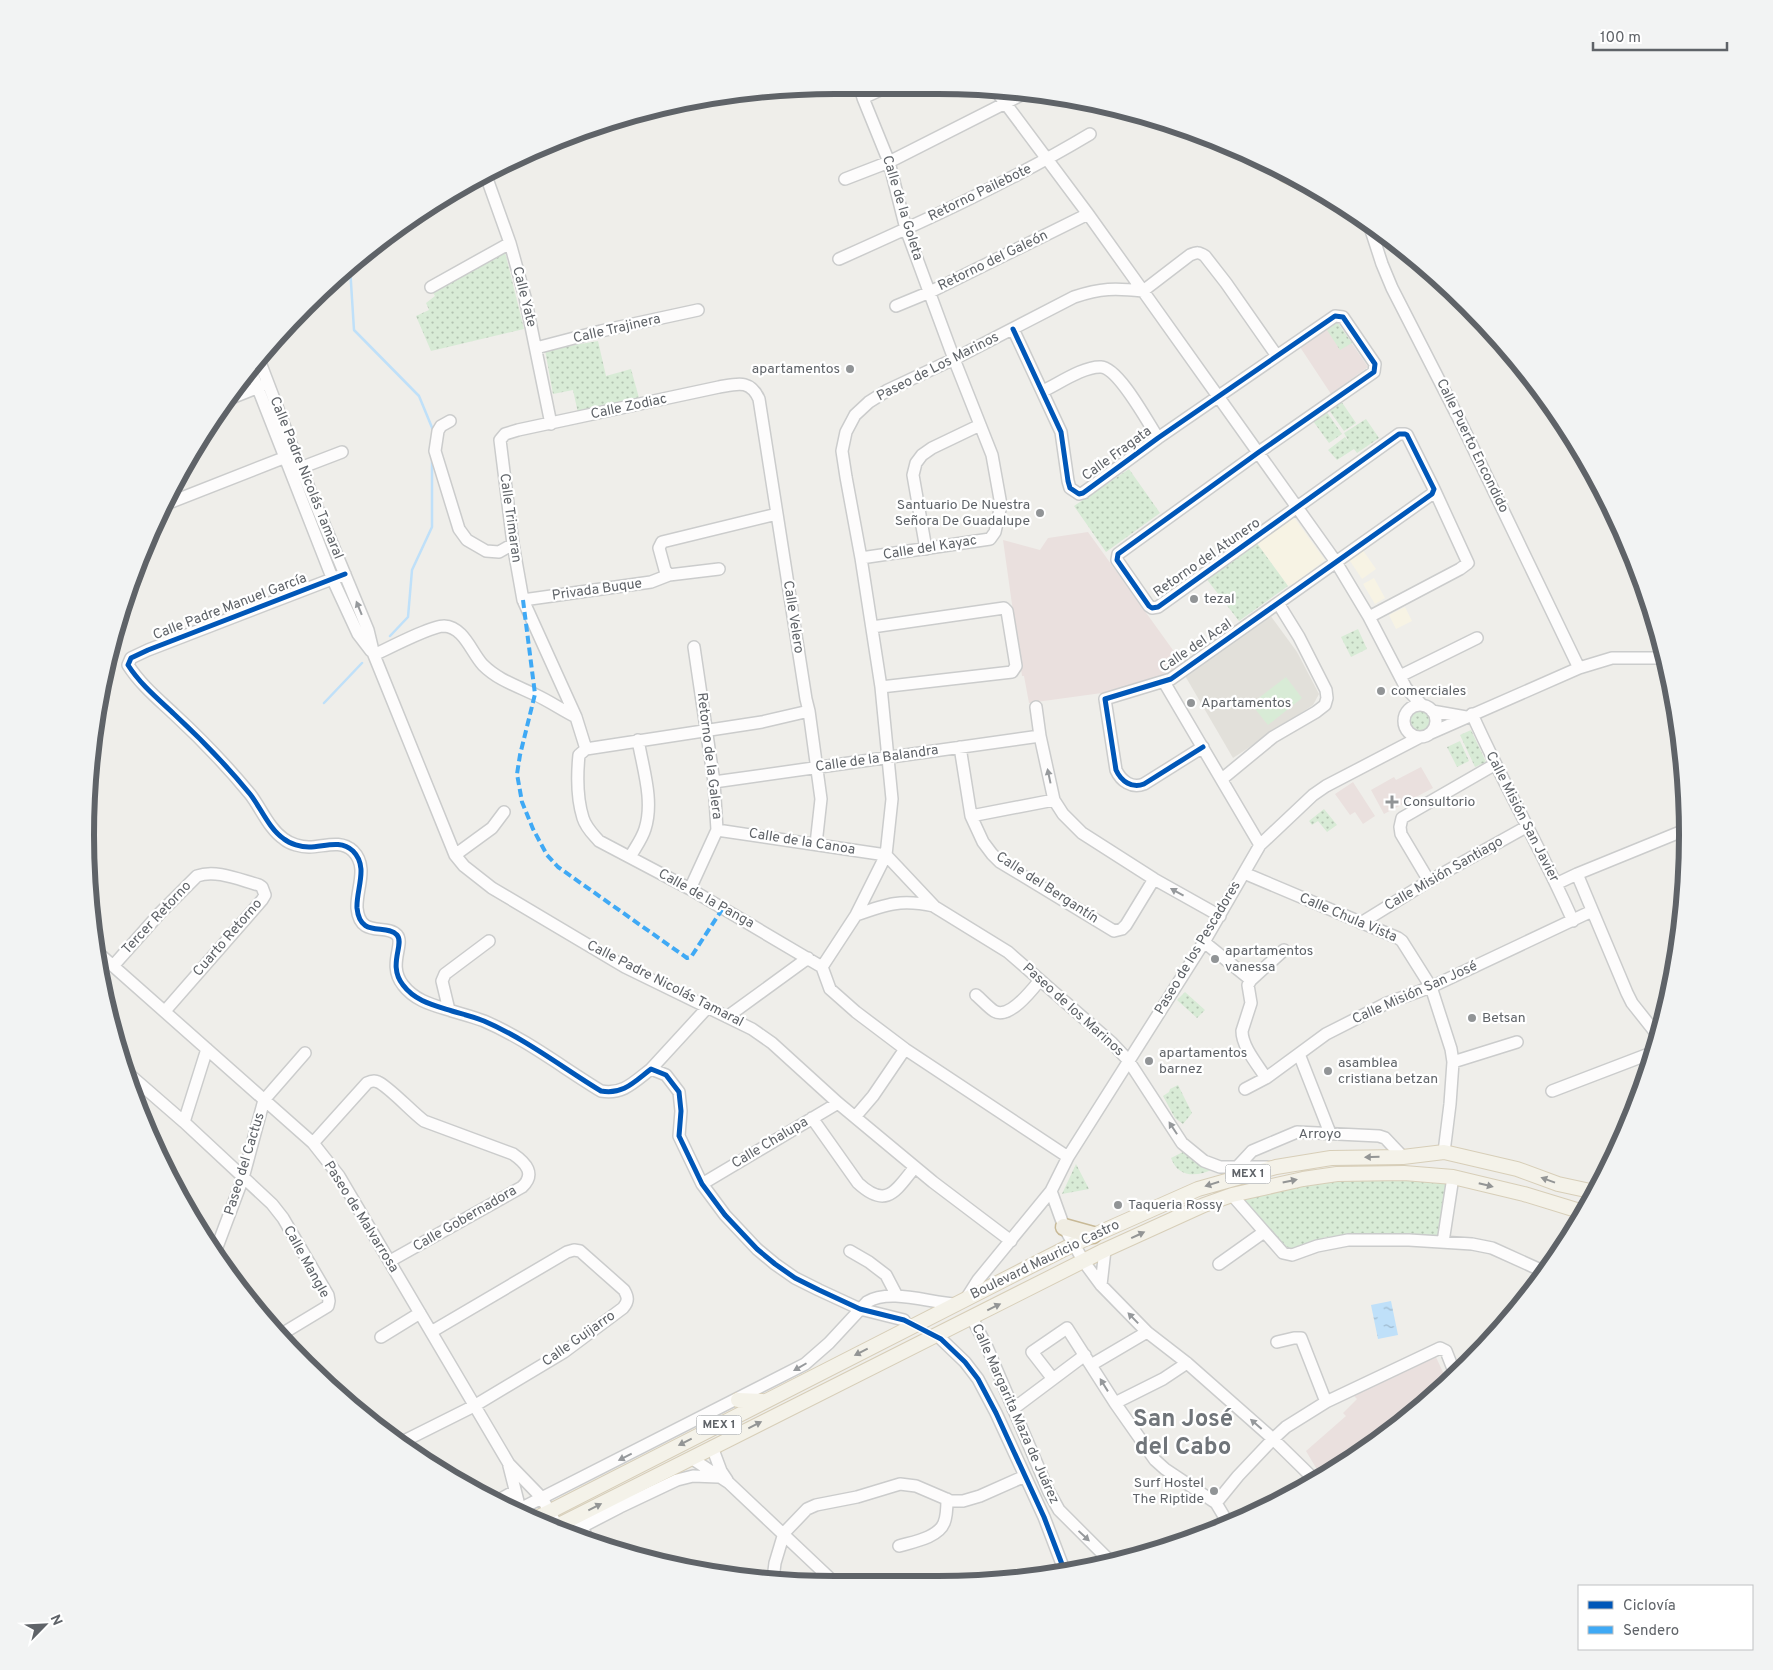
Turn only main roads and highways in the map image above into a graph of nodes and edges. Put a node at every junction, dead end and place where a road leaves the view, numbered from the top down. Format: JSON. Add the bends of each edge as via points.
{"nodes":[{"id":1,"x":1588,"y":1191,"type":"edge"},
{"id":2,"x":1577,"y":1210,"type":"edge"},
{"id":3,"x":1064,"y":1227,"type":"road end"},
{"id":4,"x":1093,"y":1235,"type":"junction"},
{"id":5,"x":738,"y":1400,"type":"road end"},
{"id":6,"x":766,"y":1401,"type":"junction"},
{"id":7,"x":542,"y":1516,"type":"edge"},
{"id":8,"x":567,"y":1526,"type":"edge"}],
"edges":[{"from":1,"to":4,"type":"main road","name":"Boulevard Mauricio Castro","number":"MEX 1","one_way":true,"via":[[1444,1152],[1331,1158],[1276,1167],[1198,1189]]},
{"from":8,"to":2,"type":"main road","name":"Boulevard Mauricio Castro","number":"MEX 1","one_way":true,"via":[[617,1502],[712,1447],[1105,1250],[1232,1195],[1337,1174],[1404,1173],[1453,1177]]},
{"from":3,"to":4,"type":"highway"},
{"from":4,"to":6,"type":"main road","name":"Boulevard Mauricio Castro","number":"MEX 1","one_way":true},
{"from":5,"to":6,"type":"main road"},
{"from":6,"to":7,"type":"main road","name":"Boulevard Mauricio Castro","number":"MEX 1","one_way":true}]}
